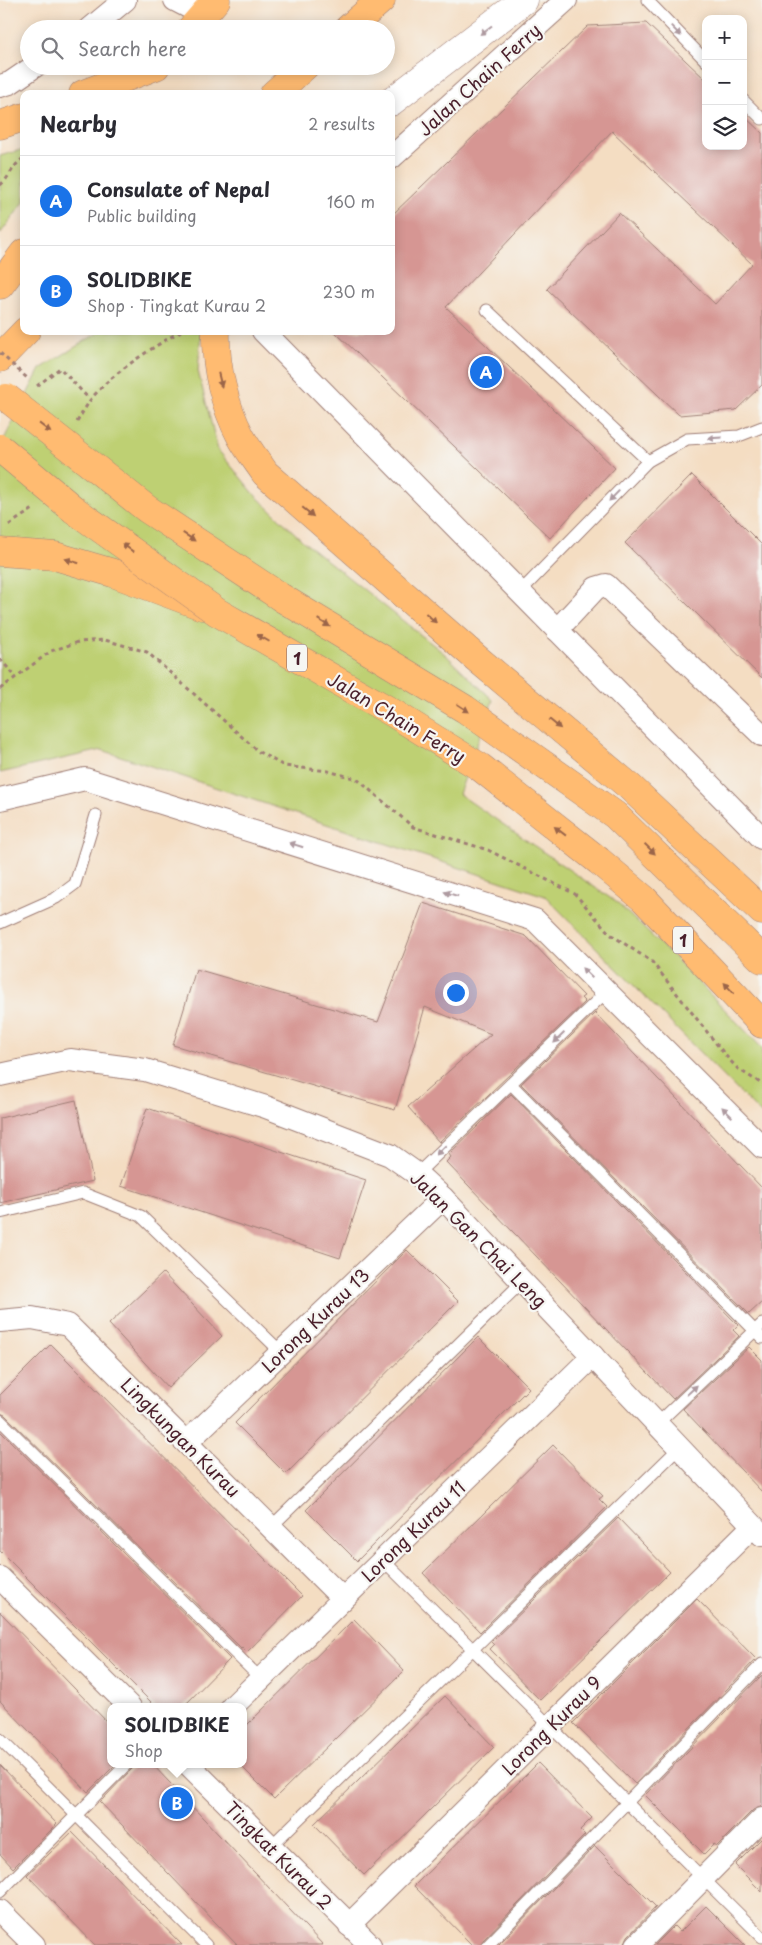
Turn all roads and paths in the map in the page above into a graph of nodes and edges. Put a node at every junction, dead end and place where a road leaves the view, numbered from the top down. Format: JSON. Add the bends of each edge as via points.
{"nodes":[{"id":1,"x":125,"y":0,"type":"edge"},
{"id":2,"x":175,"y":0,"type":"edge"},
{"id":3,"x":380,"y":0,"type":"edge"},
{"id":4,"x":524,"y":0,"type":"edge"},
{"id":5,"x":566,"y":0,"type":"edge"},
{"id":6,"x":646,"y":0,"type":"edge"},
{"id":7,"x":203,"y":14,"type":"edge"},
{"id":8,"x":101,"y":20,"type":"edge"},
{"id":9,"x":358,"y":20,"type":"edge"},
{"id":10,"x":705,"y":60,"type":"edge"},
{"id":11,"x":22,"y":75,"type":"edge"},
{"id":12,"x":133,"y":75,"type":"edge"},
{"id":13,"x":156,"y":75,"type":"edge"},
{"id":14,"x":295,"y":75,"type":"edge"},
{"id":15,"x":0,"y":86,"type":"edge"},
{"id":16,"x":93,"y":90,"type":"edge"},
{"id":17,"x":145,"y":90,"type":"edge"},
{"id":18,"x":278,"y":90,"type":"edge"},
{"id":19,"x":395,"y":99,"type":"edge"},
{"id":20,"x":747,"y":104,"type":"edge"},
{"id":21,"x":20,"y":118,"type":"edge"},
{"id":22,"x":762,"y":119,"type":"edge"},
{"id":23,"x":0,"y":125,"type":"edge"},
{"id":24,"x":395,"y":154,"type":"edge"},
{"id":25,"x":20,"y":162,"type":"edge"},
{"id":26,"x":0,"y":185,"type":"edge"},
{"id":27,"x":20,"y":258,"type":"edge"},
{"id":28,"x":0,"y":285,"type":"edge"},
{"id":29,"x":487,"y":310,"type":"dead end"},
{"id":30,"x":22,"y":335,"type":"edge"},
{"id":31,"x":216,"y":335,"type":"edge"},
{"id":32,"x":268,"y":335,"type":"edge"},
{"id":33,"x":0,"y":353,"type":"edge"},
{"id":34,"x":0,"y":358,"type":"edge"},
{"id":35,"x":2,"y":399,"type":"edge"},
{"id":36,"x":90,"y":400,"type":"dead end"},
{"id":37,"x":762,"y":427,"type":"edge"},
{"id":38,"x":0,"y":448,"type":"edge"},
{"id":39,"x":648,"y":461,"type":"junction"},
{"id":40,"x":0,"y":552,"type":"edge"},
{"id":41,"x":520,"y":592,"type":"junction"},
{"id":42,"x":217,"y":612,"type":"junction"},
{"id":43,"x":557,"y":630,"type":"junction"},
{"id":44,"x":0,"y":659,"type":"edge"},
{"id":45,"x":16,"y":677,"type":"junction"},
{"id":46,"x":0,"y":689,"type":"edge"},
{"id":47,"x":762,"y":735,"type":"edge"},
{"id":48,"x":0,"y":799,"type":"edge"},
{"id":49,"x":96,"y":815,"type":"dead end"},
{"id":50,"x":762,"y":838,"type":"edge"},
{"id":51,"x":762,"y":912,"type":"edge"},
{"id":52,"x":0,"y":923,"type":"edge"},
{"id":53,"x":762,"y":959,"type":"edge"},
{"id":54,"x":606,"y":992,"type":"junction"},
{"id":55,"x":762,"y":1024,"type":"edge"},
{"id":56,"x":0,"y":1075,"type":"edge"},
{"id":57,"x":511,"y":1084,"type":"junction"},
{"id":58,"x":762,"y":1084,"type":"edge"},
{"id":59,"x":762,"y":1147,"type":"edge"},
{"id":60,"x":417,"y":1174,"type":"junction"},
{"id":61,"x":443,"y":1198,"type":"junction"},
{"id":62,"x":0,"y":1213,"type":"edge"},
{"id":63,"x":522,"y":1282,"type":"junction"},
{"id":64,"x":0,"y":1321,"type":"edge"},
{"id":65,"x":760,"y":1331,"type":"edge"},
{"id":66,"x":281,"y":1352,"type":"junction"},
{"id":67,"x":593,"y":1356,"type":"junction"},
{"id":68,"x":0,"y":1420,"type":"edge"},
{"id":69,"x":657,"y":1424,"type":"junction"},
{"id":70,"x":187,"y":1442,"type":"junction"},
{"id":71,"x":679,"y":1448,"type":"junction"},
{"id":72,"x":271,"y":1526,"type":"junction"},
{"id":73,"x":758,"y":1530,"type":"edge"},
{"id":74,"x":383,"y":1560,"type":"junction"},
{"id":75,"x":0,"y":1578,"type":"edge"},
{"id":76,"x":343,"y":1599,"type":"junction"},
{"id":77,"x":473,"y":1650,"type":"junction"},
{"id":78,"x":762,"y":1664,"type":"edge"},
{"id":79,"x":261,"y":1679,"type":"junction"},
{"id":80,"x":126,"y":1703,"type":"edge"},
{"id":81,"x":236,"y":1703,"type":"edge"},
{"id":82,"x":550,"y":1726,"type":"junction"},
{"id":83,"x":0,"y":1740,"type":"edge"},
{"id":84,"x":124,"y":1768,"type":"edge"},
{"id":85,"x":192,"y":1768,"type":"edge"},
{"id":86,"x":626,"y":1803,"type":"junction"},
{"id":87,"x":76,"y":1816,"type":"junction"},
{"id":88,"x":762,"y":1818,"type":"edge"},
{"id":89,"x":270,"y":1847,"type":"junction"},
{"id":90,"x":703,"y":1878,"type":"junction"},
{"id":91,"x":0,"y":1892,"type":"edge"},
{"id":92,"x":0,"y":1911,"type":"edge"},
{"id":93,"x":349,"y":1925,"type":"junction"},
{"id":94,"x":762,"y":1938,"type":"edge"},
{"id":95,"x":34,"y":1945,"type":"edge"},
{"id":96,"x":206,"y":1945,"type":"edge"},
{"id":97,"x":370,"y":1945,"type":"edge"},
{"id":98,"x":488,"y":1945,"type":"edge"},
{"id":99,"x":637,"y":1945,"type":"edge"}],
"edges":[{"from":1,"to":8,"type":"street"},
{"from":2,"to":7,"type":"street"},
{"from":3,"to":9,"type":"highway"},
{"from":4,"to":19,"type":"street","one_way":true},
{"from":5,"to":24,"type":"street","name":"Jalan Chain Ferry"},
{"from":6,"to":10,"type":"lane","one_way":true},
{"from":11,"to":15,"type":"street"},
{"from":12,"to":16,"type":"highway"},
{"from":13,"to":17,"type":"highway"},
{"from":14,"to":18,"type":"highway"},
{"from":20,"to":22,"type":"lane"},
{"from":21,"to":23,"type":"highway"},
{"from":25,"to":26,"type":"path"},
{"from":27,"to":28,"type":"highway"},
{"from":29,"to":39,"type":"lane"},
{"from":30,"to":34,"type":"highway"},
{"from":31,"to":51,"type":"highway","one_way":true,"via":[[219,377],[229,408],[241,437],[265,473],[475,657],[630,787]]},
{"from":32,"to":41,"type":"street"},
{"from":33,"to":36,"type":"path","bridge":true,"via":[[37,386],[60,368]]},
{"from":35,"to":53,"type":"highway","number":"1","one_way":true,"bridge":true,"via":[[147,509],[282,598],[465,709],[615,815]]},
{"from":37,"to":39,"type":"lane","one_way":true,"via":[[740,436],[687,439]]},
{"from":42,"to":38,"type":"highway","name":"Jalan Chain Ferry","number":"1","one_way":true,"bridge":true,"via":[[74,509]]},
{"from":39,"to":41,"type":"lane","one_way":true},
{"from":42,"to":40,"type":"highway","one_way":true,"bridge":true,"via":[[114,573],[55,556]]},
{"from":41,"to":43,"type":"street"},
{"from":55,"to":42,"type":"highway","name":"Jalan Chain Ferry","number":"1","one_way":true,"bridge":true,"via":[[644,898],[480,767],[393,712]]},
{"from":43,"to":47,"type":"street","via":[[596,588],[606,584]]},
{"from":43,"to":50,"type":"street"},
{"from":44,"to":45,"type":"path"},
{"from":45,"to":46,"type":"path"},
{"from":45,"to":58,"type":"path","via":[[51,651],[78,642],[105,640],[147,652],[259,752],[284,766],[328,771],[357,779],[413,827],[488,850],[575,894],[610,934],[652,962],[726,1056],[738,1069]]},
{"from":54,"to":48,"type":"street","one_way":true,"via":[[535,920],[85,779]]},
{"from":49,"to":52,"type":"lane","via":[[75,884],[56,898]]},
{"from":54,"to":57,"type":"lane","one_way":true},
{"from":59,"to":54,"type":"street","one_way":true},
{"from":56,"to":60,"type":"street","name":"Jalan Gan Chai Leng","via":[[70,1060],[145,1070],[266,1106],[390,1156]]},
{"from":57,"to":60,"type":"lane","one_way":true},
{"from":57,"to":65,"type":"lane"},
{"from":60,"to":61,"type":"street","name":"Jalan Gan Chai Leng"},
{"from":61,"to":63,"type":"street","name":"Jalan Gan Chai Leng"},
{"from":61,"to":66,"type":"street","name":"Lorong Kurau 13"},
{"from":62,"to":66,"type":"lane","via":[[83,1193],[142,1216]]},
{"from":63,"to":67,"type":"street","name":"Jalan Gan Chai Leng"},
{"from":63,"to":72,"type":"lane"},
{"from":64,"to":70,"type":"street","name":"Lingkungan Kurau","via":[[32,1318],[68,1325]]},
{"from":69,"to":65,"type":"lane","one_way":true},
{"from":66,"to":70,"type":"street","name":"Lorong Kurau 13"},
{"from":67,"to":69,"type":"street","name":"Jalan Gan Chai Leng"},
{"from":67,"to":74,"type":"street","name":"Lorong Kurau 11"},
{"from":68,"to":79,"type":"lane"},
{"from":69,"to":71,"type":"street","name":"Jalan Gan Chai Leng"},
{"from":70,"to":72,"type":"street","name":"Lingkungan Kurau"},
{"from":71,"to":73,"type":"street","name":"Jalan Gan Chai Leng"},
{"from":71,"to":77,"type":"lane"},
{"from":72,"to":76,"type":"street","name":"Lingkungan Kurau"},
{"from":73,"to":82,"type":"street","name":"Lorong Kurau 9"},
{"from":74,"to":76,"type":"street","name":"Lorong Kurau 11"},
{"from":74,"to":77,"type":"lane"},
{"from":75,"to":80,"type":"street"},
{"from":76,"to":79,"type":"street","name":"Lorong Kurau 11"},
{"from":77,"to":82,"type":"lane"},
{"from":77,"to":89,"type":"lane"},
{"from":78,"to":86,"type":"lane"},
{"from":79,"to":81,"type":"street","name":"Lorong Kurau 11"},
{"from":82,"to":86,"type":"lane"},
{"from":82,"to":93,"type":"street","name":"Lorong Kurau 9"},
{"from":83,"to":87,"type":"lane"},
{"from":84,"to":87,"type":"lane"},
{"from":85,"to":89,"type":"street","name":"Tingkat Kurau 2"},
{"from":86,"to":90,"type":"lane"},
{"from":86,"to":98,"type":"lane"},
{"from":87,"to":91,"type":"lane"},
{"from":87,"to":96,"type":"lane"},
{"from":88,"to":90,"type":"street"},
{"from":89,"to":93,"type":"street","name":"Tingkat Kurau 2"},
{"from":90,"to":94,"type":"lane"},
{"from":90,"to":99,"type":"street"},
{"from":92,"to":95,"type":"street"},
{"from":93,"to":97,"type":"street","name":"Tingkat Kurau 2"}]}
